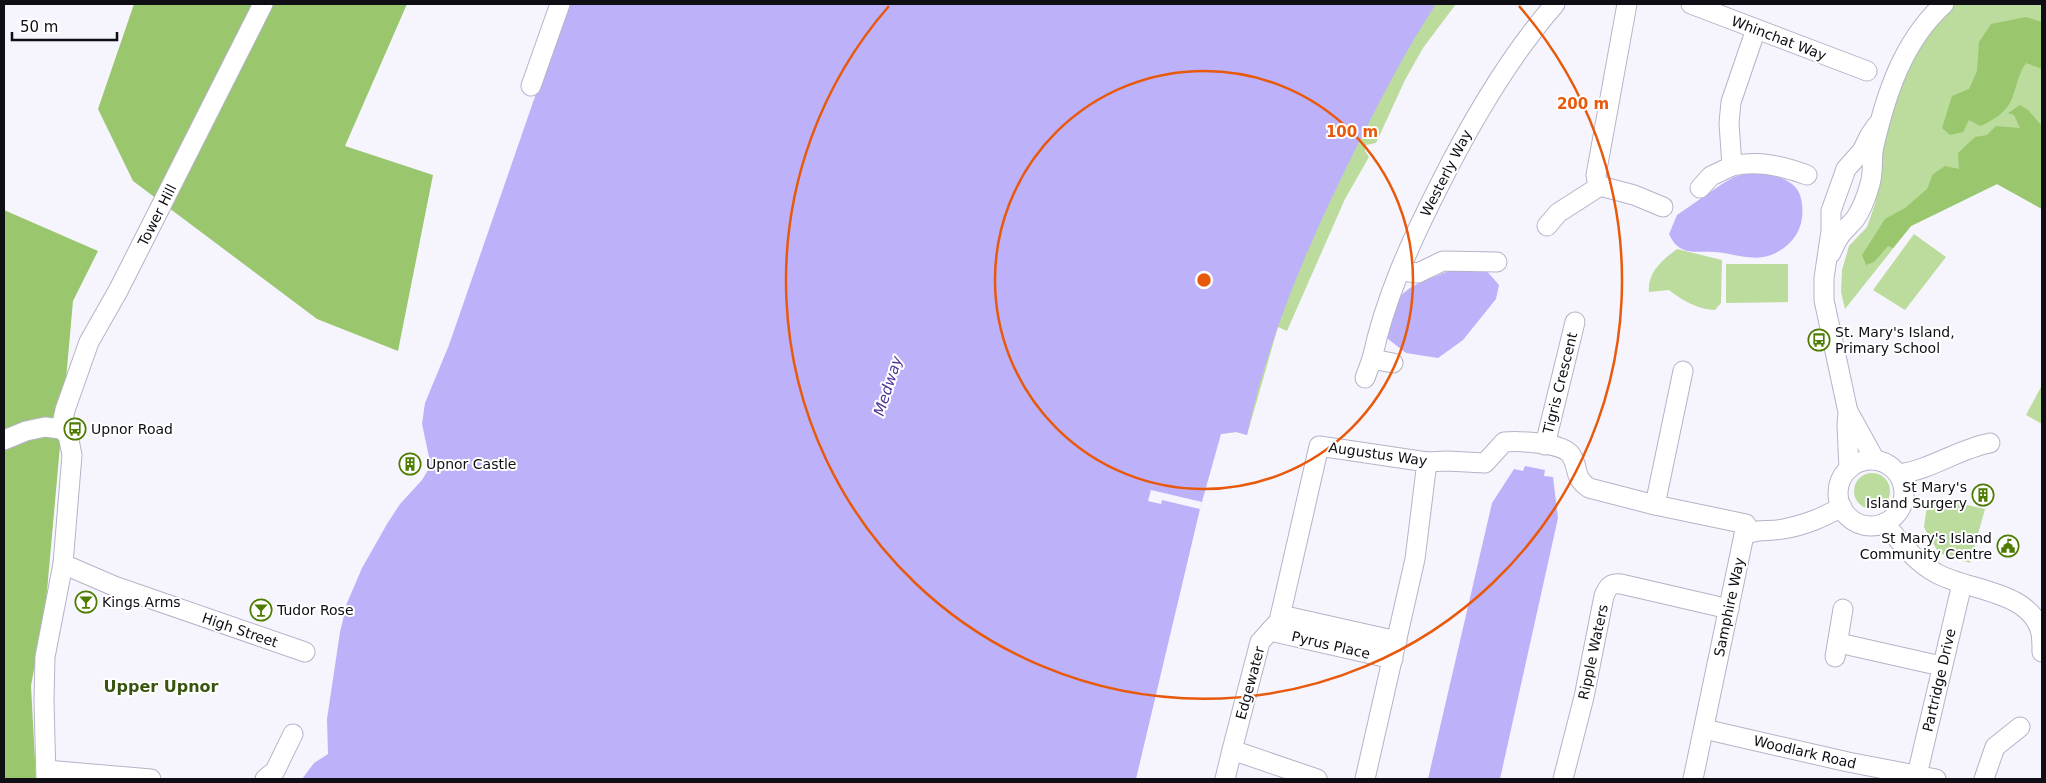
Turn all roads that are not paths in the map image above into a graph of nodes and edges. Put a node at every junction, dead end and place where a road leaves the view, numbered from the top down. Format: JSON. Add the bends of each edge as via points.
{"nodes":[{"id":1,"x":263,"y":4,"type":"edge"},
{"id":2,"x":560,"y":4,"type":"edge"},
{"id":3,"x":1554,"y":4,"type":"edge"},
{"id":4,"x":1627,"y":4,"type":"edge"},
{"id":5,"x":1691,"y":4,"type":"edge"},
{"id":6,"x":1944,"y":4,"type":"edge"},
{"id":7,"x":1756,"y":29,"type":"junction"},
{"id":8,"x":1867,"y":71,"type":"dead end"},
{"id":9,"x":530,"y":86,"type":"dead end"},
{"id":10,"x":1878,"y":125,"type":"junction"},
{"id":11,"x":1732,"y":166,"type":"junction"},
{"id":12,"x":1807,"y":176,"type":"dead end"},
{"id":13,"x":1600,"y":186,"type":"junction"},
{"id":14,"x":1700,"y":188,"type":"dead end"},
{"id":15,"x":1663,"y":207,"type":"dead end"},
{"id":16,"x":1547,"y":226,"type":"dead end"},
{"id":17,"x":1827,"y":261,"type":"junction"},
{"id":18,"x":1497,"y":262,"type":"dead end"},
{"id":19,"x":1400,"y":271,"type":"junction"},
{"id":20,"x":1575,"y":322,"type":"dead end"},
{"id":21,"x":1372,"y":358,"type":"junction"},
{"id":22,"x":1393,"y":363,"type":"dead end"},
{"id":23,"x":1683,"y":371,"type":"dead end"},
{"id":24,"x":1365,"y":378,"type":"dead end"},
{"id":25,"x":1848,"y":412,"type":"junction"},
{"id":26,"x":61,"y":429,"type":"junction"},
{"id":27,"x":4,"y":440,"type":"edge"},
{"id":28,"x":1990,"y":443,"type":"dead end"},
{"id":29,"x":1545,"y":445,"type":"junction"},
{"id":30,"x":1319,"y":446,"type":"joint"},
{"id":31,"x":1875,"y":460,"type":"junction"},
{"id":32,"x":1427,"y":462,"type":"junction"},
{"id":33,"x":1848,"y":469,"type":"junction"},
{"id":34,"x":1898,"y":474,"type":"junction"},
{"id":35,"x":1649,"y":503,"type":"junction"},
{"id":36,"x":1842,"y":507,"type":"junction"},
{"id":37,"x":1884,"y":523,"type":"junction"},
{"id":38,"x":1744,"y":535,"type":"junction"},
{"id":39,"x":63,"y":564,"type":"junction"},
{"id":40,"x":1962,"y":584,"type":"junction"},
{"id":41,"x":1728,"y":609,"type":"junction"},
{"id":42,"x":1843,"y":609,"type":"dead end"},
{"id":43,"x":1281,"y":615,"type":"junction"},
{"id":44,"x":1270,"y":631,"type":"junction"},
{"id":45,"x":2041,"y":632,"type":"edge"},
{"id":46,"x":1395,"y":650,"type":"junction"},
{"id":47,"x":305,"y":652,"type":"dead end"},
{"id":48,"x":2042,"y":652,"type":"edge"},
{"id":49,"x":1941,"y":666,"type":"junction"},
{"id":50,"x":2020,"y":728,"type":"dead end"},
{"id":51,"x":1704,"y":729,"type":"junction"},
{"id":52,"x":292,"y":734,"type":"dead end"},
{"id":53,"x":1232,"y":750,"type":"junction"},
{"id":54,"x":46,"y":774,"type":"edge"},
{"id":55,"x":1916,"y":775,"type":"junction"},
{"id":56,"x":151,"y":779,"type":"edge"},
{"id":57,"x":265,"y":779,"type":"edge"},
{"id":58,"x":1225,"y":779,"type":"edge"},
{"id":59,"x":1317,"y":779,"type":"edge"},
{"id":60,"x":1365,"y":779,"type":"edge"},
{"id":61,"x":1563,"y":779,"type":"edge"},
{"id":62,"x":1693,"y":779,"type":"edge"},
{"id":63,"x":1936,"y":779,"type":"edge"},
{"id":64,"x":1984,"y":779,"type":"edge"}],
"edges":[{"from":1,"to":26,"type":"street","name":"Tower Hill","via":[[120,289],[89,342]]},
{"from":2,"to":9,"type":"street"},
{"from":3,"to":19,"type":"street","name":"Westerly Way","via":[[1511,61],[1465,134],[1417,228]]},
{"from":4,"to":13,"type":"street","via":[[1596,175]]},
{"from":5,"to":7,"type":"street","name":"Whinchat Way"},
{"from":6,"to":10,"type":"street","via":[[1921,29],[1906,53]]},
{"from":7,"to":8,"type":"street","name":"Whinchat Way"},
{"from":7,"to":11,"type":"street","via":[[1731,99]]},
{"from":10,"to":17,"type":"street","via":[[1870,185],[1857,216],[1840,236]]},
{"from":10,"to":17,"type":"street","via":[[1848,166],[1834,199],[1830,211]]},
{"from":11,"to":12,"type":"street","via":[[1771,164]]},
{"from":11,"to":14,"type":"street","via":[[1711,176]]},
{"from":13,"to":15,"type":"street","via":[[1634,194]]},
{"from":13,"to":16,"type":"street","via":[[1558,213]]},
{"from":17,"to":25,"type":"street","via":[[1825,306]]},
{"from":18,"to":19,"type":"street","via":[[1443,261],[1418,273]]},
{"from":19,"to":21,"type":"street","name":"Westerly Way","via":[[1379,324]]},
{"from":20,"to":29,"type":"street","name":"Tigris Crescent"},
{"from":21,"to":22,"type":"street"},
{"from":21,"to":24,"type":"street","name":"Westerly Way"},
{"from":23,"to":35,"type":"street"},
{"from":25,"to":31,"type":"street"},
{"from":25,"to":33,"type":"street"},
{"from":26,"to":27,"type":"street","via":[[44,427]]},
{"from":26,"to":39,"type":"street","via":[[68,435],[72,455]]},
{"from":28,"to":34,"type":"street","via":[[1914,472]]},
{"from":29,"to":32,"type":"street","name":"Augustus Way","via":[[1504,442],[1485,463]]},
{"from":29,"to":35,"type":"street","name":"Augustus Way","via":[[1566,450],[1580,481],[1589,488]]},
{"from":30,"to":32,"type":"street","name":"Augustus Way"},
{"from":30,"to":43,"type":"street","name":"Edgewater"},
{"from":31,"to":33,"type":"street","via":[[1865,460]]},
{"from":31,"to":34,"type":"street","via":[[1892,467]]},
{"from":32,"to":46,"type":"street","via":[[1415,559]]},
{"from":33,"to":36,"type":"street","via":[[1839,487]]},
{"from":34,"to":37,"type":"street","via":[[1904,492],[1903,502],[1899,511]]},
{"from":35,"to":38,"type":"street","via":[[1746,524]]},
{"from":36,"to":37,"type":"street","via":[[1855,521],[1874,525]]},
{"from":36,"to":38,"type":"street","via":[[1811,523],[1780,530],[1754,530]]},
{"from":37,"to":40,"type":"street","via":[[1912,556],[1936,573]]},
{"from":38,"to":41,"type":"street","name":"Samphire Way"},
{"from":39,"to":47,"type":"street","name":"High Street","via":[[114,586]]},
{"from":39,"to":54,"type":"street","via":[[45,657]]},
{"from":40,"to":45,"type":"street","via":[[2008,597],[2033,618]]},
{"from":40,"to":49,"type":"street","name":"Partridge Drive"},
{"from":41,"to":51,"type":"street","name":"Samphire Way"},
{"from":41,"to":61,"type":"street","name":"Ripple Waters","via":[[1622,584],[1613,583],[1608,587]]},
{"from":42,"to":49,"type":"street","via":[[1837,650]]},
{"from":43,"to":44,"type":"street","name":"Edgewater"},
{"from":43,"to":46,"type":"street","name":"Pyrus Place"},
{"from":44,"to":46,"type":"street","name":"Pyrus Place"},
{"from":44,"to":53,"type":"street","name":"Edgewater","via":[[1260,642]]},
{"from":45,"to":48,"type":"street"},
{"from":46,"to":60,"type":"street"},
{"from":49,"to":55,"type":"street","name":"Partridge Drive"},
{"from":50,"to":64,"type":"street","via":[[1995,747]]},
{"from":51,"to":55,"type":"street","name":"Woodlark Road"},
{"from":51,"to":62,"type":"street","name":"Samphire Way"},
{"from":52,"to":57,"type":"street","via":[[275,771]]},
{"from":53,"to":58,"type":"street","name":"Edgewater"},
{"from":53,"to":59,"type":"street"},
{"from":54,"to":56,"type":"street"},
{"from":55,"to":63,"type":"street","name":"Woodlark Road"}]}
